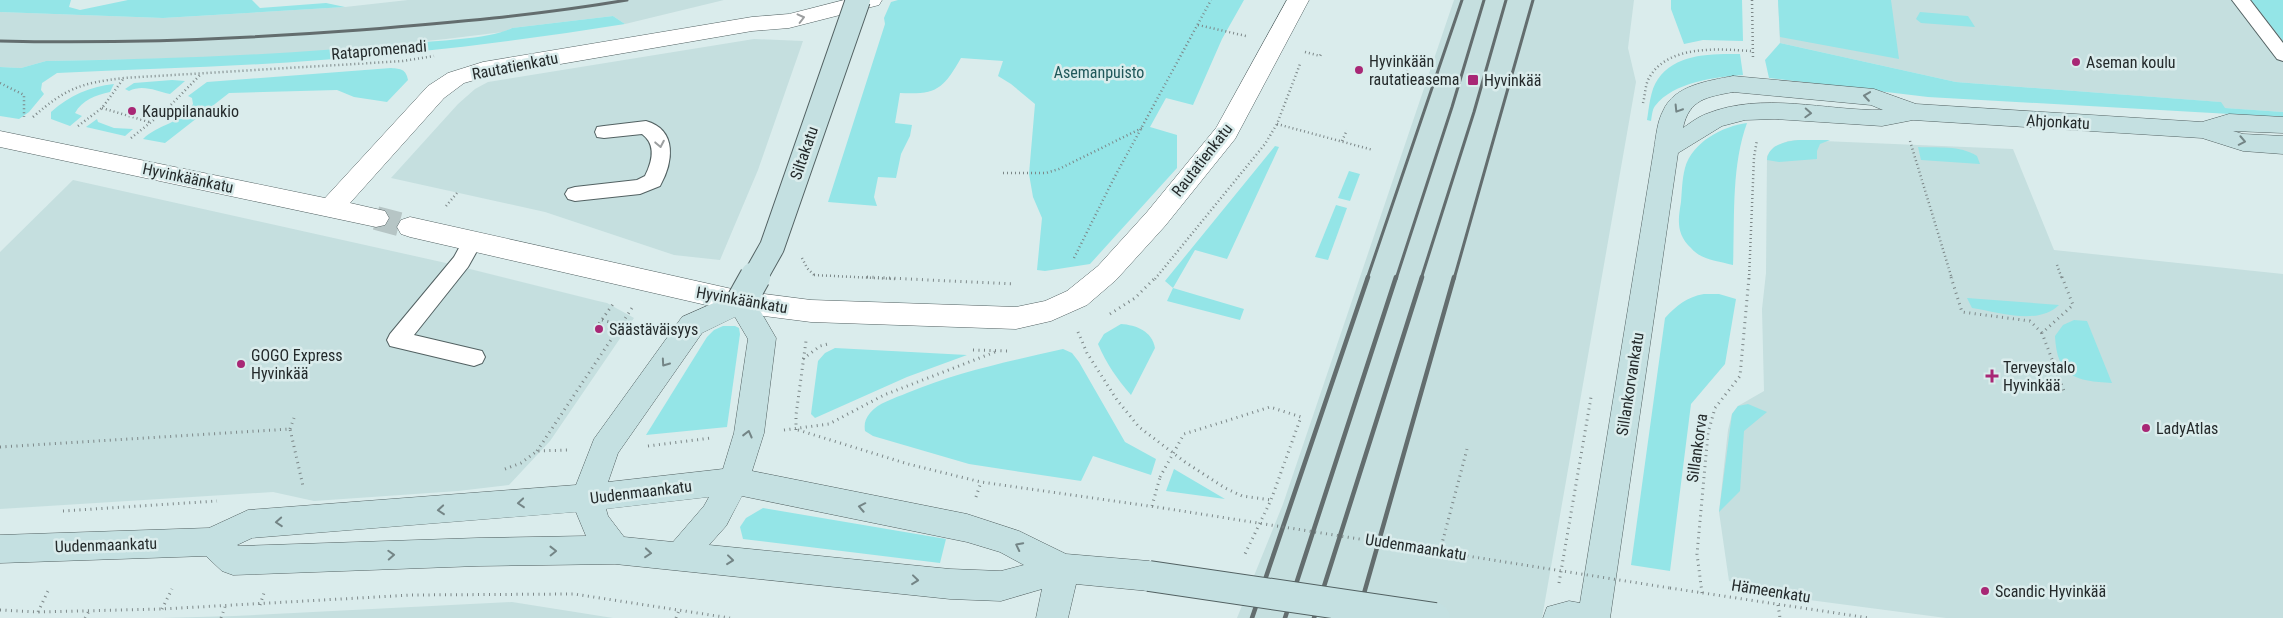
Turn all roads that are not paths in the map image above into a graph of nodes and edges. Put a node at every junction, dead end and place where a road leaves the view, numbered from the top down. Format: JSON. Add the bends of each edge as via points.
{"nodes":[{"id":1,"x":803,"y":0,"type":"edge"},
{"id":2,"x":858,"y":0,"type":"edge"},
{"id":3,"x":871,"y":0,"type":"edge"},
{"id":4,"x":1298,"y":0,"type":"edge"},
{"id":5,"x":2241,"y":0,"type":"edge"},
{"id":6,"x":752,"y":24,"type":"junction"},
{"id":7,"x":2283,"y":55,"type":"edge"},
{"id":8,"x":1712,"y":88,"type":"joint"},
{"id":9,"x":1913,"y":112,"type":"junction"},
{"id":10,"x":2283,"y":125,"type":"edge"},
{"id":11,"x":2203,"y":130,"type":"junction"},
{"id":12,"x":604,"y":132,"type":"dead end"},
{"id":13,"x":0,"y":140,"type":"edge"},
{"id":14,"x":2283,"y":145,"type":"edge"},
{"id":15,"x":1666,"y":149,"type":"junction"},
{"id":16,"x":574,"y":194,"type":"dead end"},
{"id":17,"x":331,"y":208,"type":"junction"},
{"id":18,"x":376,"y":218,"type":"tunnel mouth"},
{"id":19,"x":410,"y":227,"type":"tunnel mouth"},
{"id":20,"x":472,"y":242,"type":"junction"},
{"id":21,"x":1077,"y":298,"type":"joint"},
{"id":22,"x":741,"y":302,"type":"junction"},
{"id":23,"x":474,"y":357,"type":"dead end"},
{"id":24,"x":734,"y":481,"type":"junction"},
{"id":25,"x":588,"y":498,"type":"junction"},
{"id":26,"x":212,"y":542,"type":"junction"},
{"id":27,"x":0,"y":549,"type":"edge"},
{"id":28,"x":615,"y":550,"type":"junction"},
{"id":29,"x":682,"y":555,"type":"junction"},
{"id":30,"x":1063,"y":568,"type":"junction"},
{"id":31,"x":1052,"y":618,"type":"edge"},
{"id":32,"x":1435,"y":618,"type":"edge"},
{"id":33,"x":1559,"y":618,"type":"edge"},
{"id":34,"x":1579,"y":618,"type":"edge"},
{"id":35,"x":1594,"y":618,"type":"edge"}],
"edges":[{"from":1,"to":6,"type":"street","name":"Rautatienkatu","via":[[784,6]]},
{"from":2,"to":22,"type":"main road","name":"Siltakatu","bridge":true,"via":[[772,247]]},
{"from":6,"to":3,"type":"street","name":"Rautatienkatu","one_way":true,"via":[[789,21]]},
{"from":4,"to":21,"type":"street","name":"Rautatienkatu","via":[[1226,133],[1156,219],[1094,285]]},
{"from":5,"to":7,"type":"lane"},
{"from":6,"to":17,"type":"street","name":"Rautatienkatu","via":[[483,70],[456,78],[436,92]]},
{"from":9,"to":8,"type":"main road","name":"Ahjonkatu","one_way":true,"via":[[1874,97],[1757,85],[1733,84]]},
{"from":8,"to":15,"type":"main road","name":"Sillankorvankatu","one_way":true,"via":[[1684,100],[1674,112]]},
{"from":9,"to":11,"type":"main road","name":"Ahjonkatu"},
{"from":15,"to":9,"type":"main road","name":"Ahjonkatu","one_way":true,"via":[[1729,114],[1775,111],[1882,118]]},
{"from":10,"to":11,"type":"main road","name":"Ahjonkatu","via":[[2229,122]]},
{"from":11,"to":14,"type":"main road","name":"Ahjonkatu","one_way":true,"via":[[2243,142]]},
{"from":12,"to":16,"type":"lane","one_way":true,"via":[[646,127],[657,134],[661,154],[653,181],[640,187]]},
{"from":13,"to":17,"type":"street","name":"Hyvinkäänkatu"},
{"from":15,"to":35,"type":"main road","name":"Sillankorvankatu"},
{"from":17,"to":18,"type":"street","name":"Hyvinkäänkatu"},
{"from":19,"to":20,"type":"street","name":"Hyvinkäänkatu"},
{"from":20,"to":22,"type":"street","name":"Hyvinkäänkatu"},
{"from":20,"to":23,"type":"lane","via":[[461,262],[398,340]]},
{"from":21,"to":22,"type":"street","name":"Hyvinkäänkatu","via":[[1051,310],[1016,318],[811,311]]},
{"from":24,"to":22,"type":"main road","one_way":true,"via":[[749,433],[762,338]]},
{"from":22,"to":25,"type":"main road","one_way":true,"via":[[692,325],[605,448]]},
{"from":24,"to":25,"type":"main road","name":"Uudenmaankatu"},
{"from":24,"to":29,"type":"main road","via":[[715,516]]},
{"from":30,"to":24,"type":"main road","name":"Uudenmaankatu","one_way":true,"via":[[1008,541],[967,528]]},
{"from":25,"to":26,"type":"main road","name":"Uudenmaankatu","one_way":true,"via":[[248,524]]},
{"from":25,"to":28,"type":"main road","via":[[595,523]]},
{"from":26,"to":27,"type":"main road","name":"Uudenmaankatu"},
{"from":26,"to":28,"type":"main road","name":"Uudenmaankatu","one_way":true,"via":[[233,561]]},
{"from":28,"to":29,"type":"main road","name":"Uudenmaankatu","one_way":true},
{"from":29,"to":30,"type":"main road","name":"Uudenmaankatu","one_way":true,"via":[[950,584],[1002,586]]},
{"from":30,"to":31,"type":"main road"},
{"from":30,"to":32,"type":"main road","name":"Uudenmaankatu","bridge":true,"via":[[1149,576]]},
{"from":33,"to":34,"type":"main road"}]}
